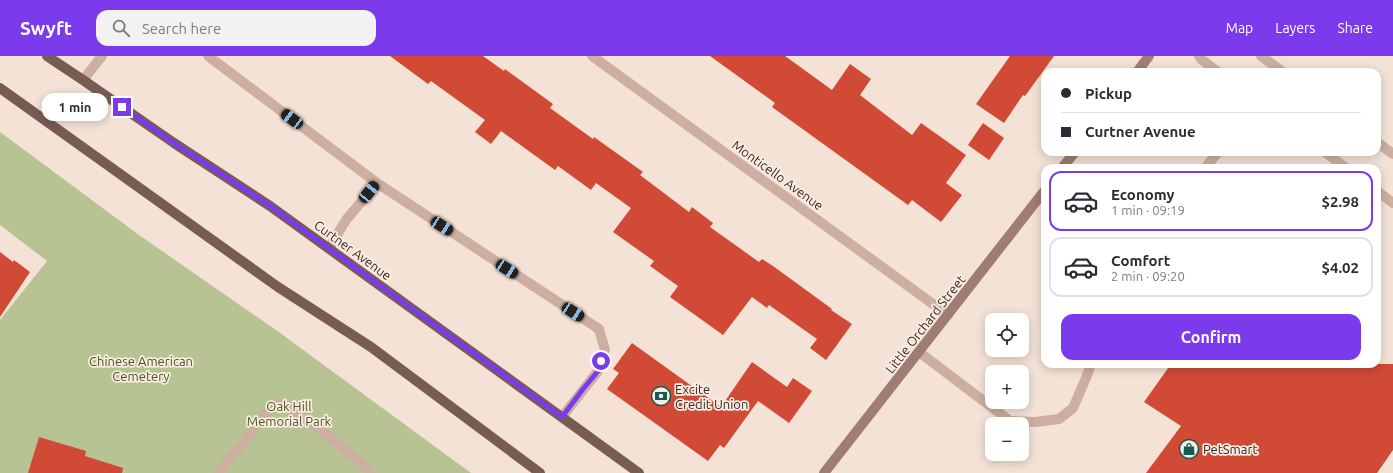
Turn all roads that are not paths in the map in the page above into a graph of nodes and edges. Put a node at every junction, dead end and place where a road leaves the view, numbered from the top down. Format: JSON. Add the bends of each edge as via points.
{"nodes":[{"id":1,"x":47,"y":56,"type":"edge"},
{"id":2,"x":102,"y":56,"type":"edge"},
{"id":3,"x":208,"y":56,"type":"edge"},
{"id":4,"x":592,"y":56,"type":"edge"},
{"id":5,"x":1149,"y":56,"type":"edge"},
{"id":6,"x":1199,"y":56,"type":"edge"},
{"id":7,"x":1261,"y":56,"type":"edge"},
{"id":8,"x":1140,"y":68,"type":"edge"},
{"id":9,"x":1213,"y":68,"type":"edge"},
{"id":10,"x":1278,"y":68,"type":"edge"},
{"id":11,"x":84,"y":80,"type":"junction"},
{"id":12,"x":0,"y":88,"type":"edge"},
{"id":13,"x":1381,"y":145,"type":"edge"},
{"id":14,"x":1393,"y":154,"type":"edge"},
{"id":15,"x":1072,"y":156,"type":"edge"},
{"id":16,"x":1215,"y":156,"type":"edge"},
{"id":17,"x":1330,"y":156,"type":"edge"},
{"id":18,"x":1065,"y":164,"type":"edge"},
{"id":19,"x":1208,"y":164,"type":"edge"},
{"id":20,"x":1341,"y":164,"type":"edge"},
{"id":21,"x":377,"y":182,"type":"junction"},
{"id":22,"x":1381,"y":194,"type":"edge"},
{"id":23,"x":1041,"y":195,"type":"edge"},
{"id":24,"x":1393,"y":203,"type":"edge"},
{"id":25,"x":329,"y":248,"type":"junction"},
{"id":26,"x":948,"y":315,"type":"junction"},
{"id":27,"x":920,"y":352,"type":"junction"},
{"id":28,"x":1090,"y":368,"type":"edge"},
{"id":29,"x":562,"y":417,"type":"junction"},
{"id":30,"x":218,"y":473,"type":"edge"},
{"id":31,"x":370,"y":473,"type":"edge"},
{"id":32,"x":540,"y":473,"type":"edge"},
{"id":33,"x":639,"y":473,"type":"edge"},
{"id":34,"x":824,"y":473,"type":"edge"}],
"edges":[{"from":1,"to":11,"type":"main road","name":"Curtner Avenue"},
{"from":2,"to":11,"type":"street"},
{"from":3,"to":21,"type":"street"},
{"from":4,"to":26,"type":"street","name":"Monticello Avenue"},
{"from":5,"to":8,"type":"street"},
{"from":6,"to":9,"type":"street"},
{"from":7,"to":10,"type":"street"},
{"from":11,"to":25,"type":"main road","name":"Curtner Avenue"},
{"from":12,"to":32,"type":"main road","via":[[278,288],[371,346]]},
{"from":13,"to":14,"type":"street"},
{"from":15,"to":18,"type":"street"},
{"from":16,"to":19,"type":"street"},
{"from":17,"to":20,"type":"street"},
{"from":21,"to":25,"type":"street","via":[[346,220]]},
{"from":21,"to":29,"type":"street","via":[[599,329],[604,350],[598,371]]},
{"from":22,"to":24,"type":"street"},
{"from":23,"to":26,"type":"street","name":"Little Orchard Street"},
{"from":25,"to":29,"type":"main road","name":"Curtner Avenue"},
{"from":26,"to":27,"type":"street","name":"Little Orchard Street"},
{"from":27,"to":28,"type":"street","via":[[1010,421],[1035,422],[1059,419],[1073,408]]},
{"from":27,"to":34,"type":"street","name":"Little Orchard Street"},
{"from":29,"to":33,"type":"main road","name":"Curtner Avenue"},
{"from":30,"to":31,"type":"street","via":[[272,406],[278,403],[287,405],[332,438]]}]}
